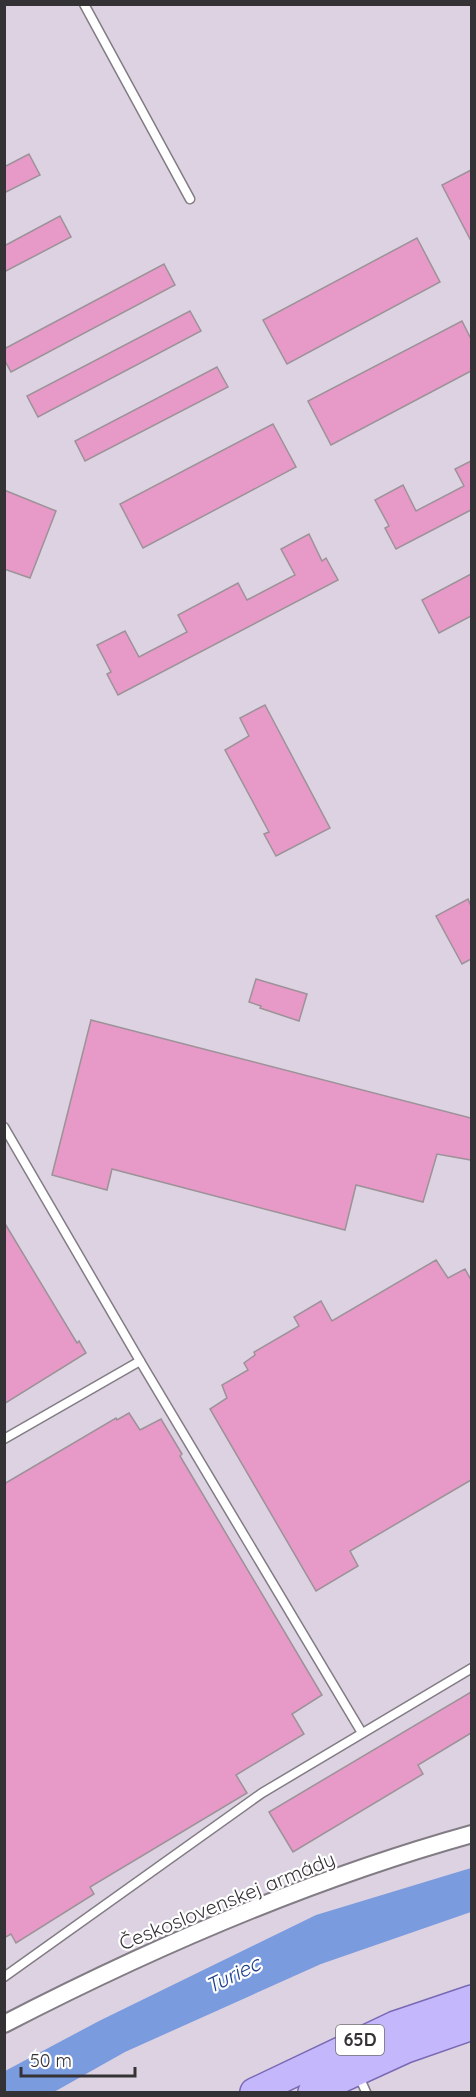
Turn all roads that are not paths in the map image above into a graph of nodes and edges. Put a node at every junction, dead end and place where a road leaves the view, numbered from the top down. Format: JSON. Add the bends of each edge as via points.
{"nodes":[{"id":1,"x":84,"y":4,"type":"edge"},
{"id":2,"x":190,"y":199,"type":"dead end"},
{"id":3,"x":4,"y":1126,"type":"edge"},
{"id":4,"x":140,"y":1361,"type":"junction"},
{"id":5,"x":4,"y":1439,"type":"edge"},
{"id":6,"x":471,"y":1668,"type":"edge"},
{"id":7,"x":362,"y":1733,"type":"junction"},
{"id":8,"x":471,"y":1834,"type":"edge"},
{"id":9,"x":4,"y":1977,"type":"edge"},
{"id":10,"x":471,"y":1999,"type":"edge"},
{"id":11,"x":4,"y":2024,"type":"edge"},
{"id":12,"x":471,"y":2026,"type":"edge"},
{"id":13,"x":361,"y":2082,"type":"edge"},
{"id":14,"x":254,"y":2092,"type":"edge"},
{"id":15,"x":312,"y":2092,"type":"edge"}],
"edges":[{"from":1,"to":2,"type":"lane"},
{"from":3,"to":4,"type":"lane"},
{"from":4,"to":5,"type":"lane"},
{"from":4,"to":7,"type":"lane"},
{"from":6,"to":7,"type":"lane"},
{"from":7,"to":9,"type":"lane","via":[[262,1793]]},
{"from":8,"to":11,"type":"street","name":"Československej armády","via":[[262,1906],[130,1962]]},
{"from":10,"to":14,"type":"main road","number":"65D","via":[[386,2029]]},
{"from":12,"to":13,"type":"main road","number":"65D","via":[[406,2049]]},
{"from":13,"to":15,"type":"main road","number":"65D"}]}
